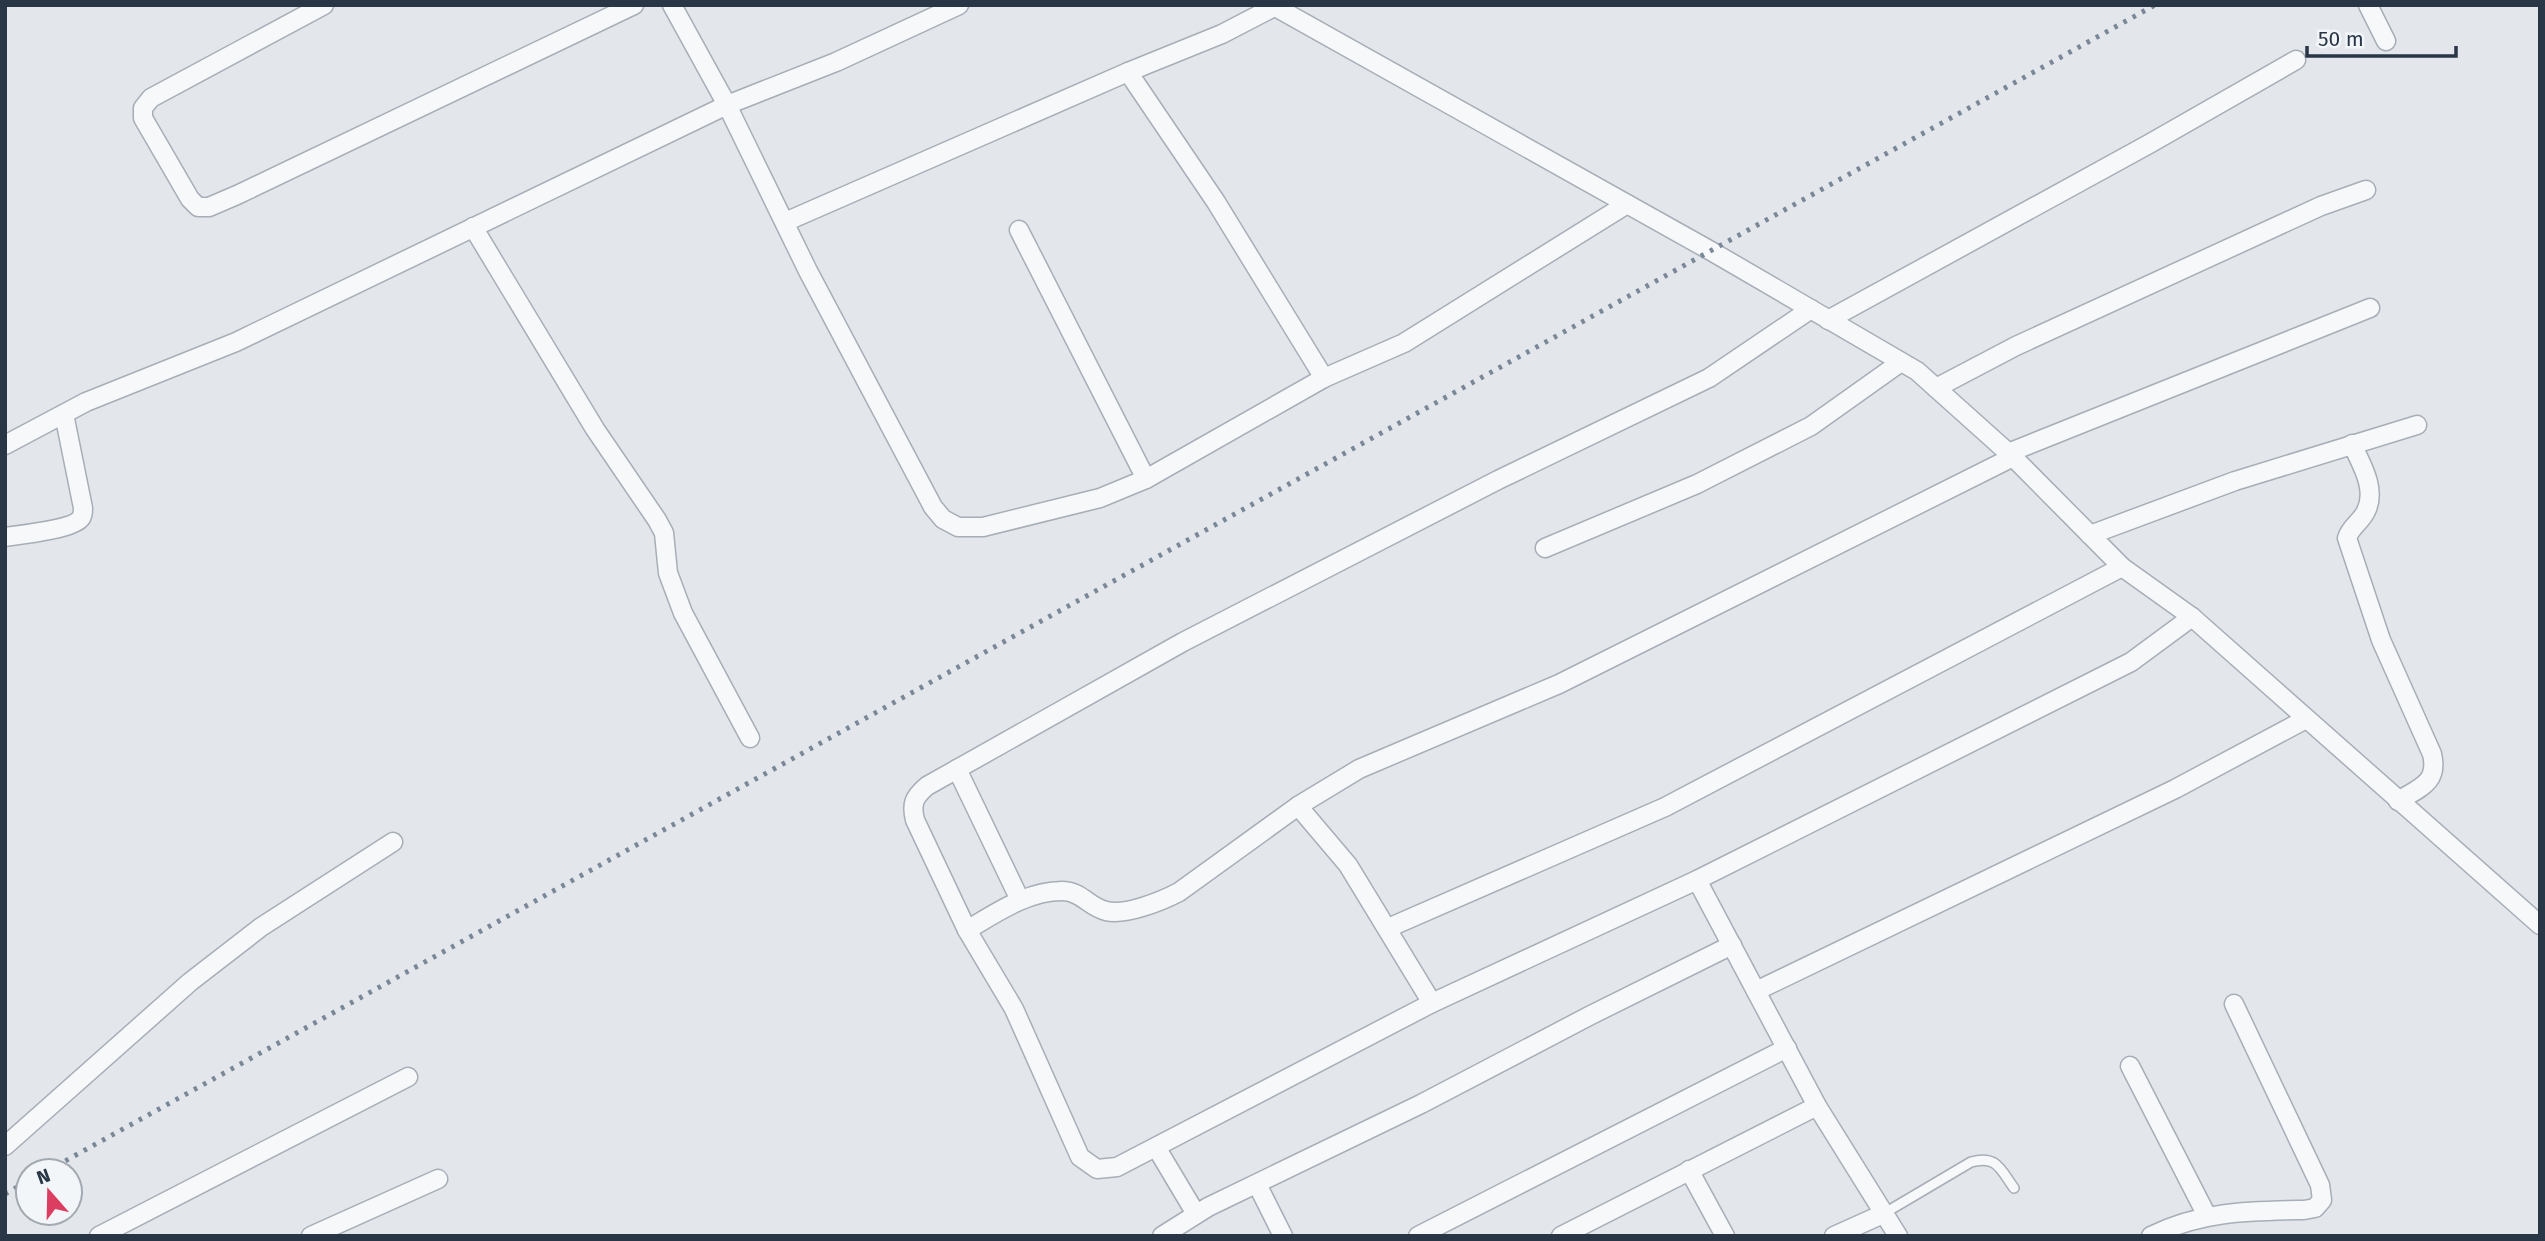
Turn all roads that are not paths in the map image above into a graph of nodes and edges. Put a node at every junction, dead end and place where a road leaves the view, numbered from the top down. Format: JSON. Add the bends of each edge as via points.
{"nodes":[{"id":1,"x":324,"y":5,"type":"edge"},
{"id":2,"x":634,"y":5,"type":"edge"},
{"id":3,"x":672,"y":5,"type":"edge"},
{"id":4,"x":959,"y":5,"type":"edge"},
{"id":5,"x":2368,"y":5,"type":"edge"},
{"id":6,"x":1273,"y":6,"type":"edge"},
{"id":7,"x":2386,"y":41,"type":"dead end"},
{"id":8,"x":2296,"y":60,"type":"dead end"},
{"id":9,"x":1128,"y":72,"type":"junction"},
{"id":10,"x":727,"y":104,"type":"junction"},
{"id":11,"x":2366,"y":190,"type":"dead end"},
{"id":12,"x":1628,"y":204,"type":"junction"},
{"id":13,"x":785,"y":222,"type":"junction"},
{"id":14,"x":472,"y":227,"type":"junction"},
{"id":15,"x":1019,"y":230,"type":"dead end"},
{"id":16,"x":2370,"y":308,"type":"dead end"},
{"id":17,"x":1811,"y":309,"type":"junction"},
{"id":18,"x":1828,"y":320,"type":"junction"},
{"id":19,"x":1901,"y":362,"type":"junction"},
{"id":20,"x":1324,"y":378,"type":"junction"},
{"id":21,"x":1936,"y":388,"type":"junction"},
{"id":22,"x":64,"y":414,"type":"junction"},
{"id":23,"x":2417,"y":425,"type":"dead end"},
{"id":24,"x":2352,"y":444,"type":"junction"},
{"id":25,"x":5,"y":445,"type":"edge"},
{"id":26,"x":2010,"y":455,"type":"junction"},
{"id":27,"x":1146,"y":479,"type":"junction"},
{"id":28,"x":6,"y":535,"type":"edge"},
{"id":29,"x":2090,"y":535,"type":"junction"},
{"id":30,"x":1545,"y":548,"type":"dead end"},
{"id":31,"x":2122,"y":567,"type":"junction"},
{"id":32,"x":2192,"y":617,"type":"junction"},
{"id":33,"x":2306,"y":719,"type":"junction"},
{"id":34,"x":750,"y":738,"type":"dead end"},
{"id":35,"x":957,"y":769,"type":"junction"},
{"id":36,"x":2398,"y":801,"type":"junction"},
{"id":37,"x":1298,"y":806,"type":"junction"},
{"id":38,"x":393,"y":842,"type":"dead end"},
{"id":39,"x":1697,"y":880,"type":"junction"},
{"id":40,"x":1020,"y":900,"type":"junction"},
{"id":41,"x":2540,"y":925,"type":"edge"},
{"id":42,"x":1388,"y":928,"type":"junction"},
{"id":43,"x":967,"y":930,"type":"junction"},
{"id":44,"x":1732,"y":945,"type":"junction"},
{"id":45,"x":1756,"y":991,"type":"junction"},
{"id":46,"x":1432,"y":1003,"type":"junction"},
{"id":47,"x":2234,"y":1004,"type":"dead end"},
{"id":48,"x":1787,"y":1048,"type":"junction"},
{"id":49,"x":2130,"y":1066,"type":"dead end"},
{"id":50,"x":408,"y":1077,"type":"dead end"},
{"id":51,"x":1817,"y":1106,"type":"junction"},
{"id":52,"x":5,"y":1146,"type":"edge"},
{"id":53,"x":1156,"y":1147,"type":"junction"},
{"id":54,"x":1689,"y":1170,"type":"junction"},
{"id":55,"x":438,"y":1179,"type":"dead end"},
{"id":56,"x":1257,"y":1184,"type":"junction"},
{"id":57,"x":2014,"y":1188,"type":"dead end"},
{"id":58,"x":1196,"y":1214,"type":"junction"},
{"id":59,"x":1883,"y":1214,"type":"junction"},
{"id":60,"x":2207,"y":1216,"type":"junction"},
{"id":61,"x":99,"y":1236,"type":"edge"},
{"id":62,"x":311,"y":1236,"type":"edge"},
{"id":63,"x":1162,"y":1236,"type":"edge"},
{"id":64,"x":1283,"y":1236,"type":"edge"},
{"id":65,"x":1418,"y":1236,"type":"edge"},
{"id":66,"x":1561,"y":1236,"type":"edge"},
{"id":67,"x":1725,"y":1236,"type":"edge"},
{"id":68,"x":1834,"y":1236,"type":"edge"},
{"id":69,"x":1898,"y":1236,"type":"edge"},
{"id":70,"x":2151,"y":1236,"type":"edge"}],
"edges":[{"from":1,"to":2,"type":"street","via":[[151,98],[143,108],[143,118],[198,207],[237,195]]},
{"from":3,"to":10,"type":"street"},
{"from":4,"to":10,"type":"street","via":[[836,62]]},
{"from":5,"to":7,"type":"street"},
{"from":6,"to":9,"type":"street","via":[[1222,34]]},
{"from":6,"to":12,"type":"street"},
{"from":8,"to":18,"type":"street"},
{"from":9,"to":13,"type":"street"},
{"from":9,"to":20,"type":"street","via":[[1216,202]]},
{"from":10,"to":13,"type":"street"},
{"from":10,"to":14,"type":"street"},
{"from":11,"to":21,"type":"street","via":[[2321,206],[2016,346]]},
{"from":12,"to":17,"type":"street"},
{"from":12,"to":20,"type":"street","via":[[1404,342]]},
{"from":13,"to":27,"type":"street","via":[[943,519],[958,527],[982,527],[1100,498]]},
{"from":14,"to":22,"type":"street","via":[[236,342]]},
{"from":14,"to":34,"type":"street","via":[[594,429],[657,520],[664,533],[668,573],[683,613]]},
{"from":15,"to":27,"type":"street"},
{"from":16,"to":26,"type":"street"},
{"from":17,"to":18,"type":"street"},
{"from":17,"to":35,"type":"street","via":[[1709,378],[1183,642]]},
{"from":18,"to":19,"type":"street"},
{"from":19,"to":21,"type":"street"},
{"from":19,"to":30,"type":"street","via":[[1800,432],[1697,484]]},
{"from":20,"to":27,"type":"street"},
{"from":21,"to":26,"type":"street"},
{"from":22,"to":25,"type":"street"},
{"from":22,"to":28,"type":"street","via":[[83,516],[63,527]]},
{"from":23,"to":24,"type":"street"},
{"from":24,"to":29,"type":"street"},
{"from":24,"to":36,"type":"street","via":[[2372,496],[2347,538],[2381,640],[2435,764],[2425,785]]},
{"from":26,"to":29,"type":"street"},
{"from":26,"to":37,"type":"street","via":[[1559,684],[1359,769]]},
{"from":29,"to":31,"type":"street"},
{"from":31,"to":32,"type":"street"},
{"from":31,"to":42,"type":"street","via":[[1665,807]]},
{"from":32,"to":33,"type":"street"},
{"from":32,"to":39,"type":"street","via":[[2131,662]]},
{"from":33,"to":36,"type":"street"},
{"from":33,"to":45,"type":"street","via":[[2175,789]]},
{"from":35,"to":40,"type":"street"},
{"from":35,"to":43,"type":"street","via":[[927,786],[911,806]]},
{"from":36,"to":41,"type":"street"},
{"from":37,"to":40,"type":"street","via":[[1158,903],[1106,911],[1065,891]]},
{"from":37,"to":42,"type":"street","via":[[1348,865]]},
{"from":38,"to":52,"type":"street","via":[[261,927],[190,982]]},
{"from":39,"to":44,"type":"street"},
{"from":39,"to":46,"type":"street"},
{"from":40,"to":43,"type":"street"},
{"from":42,"to":46,"type":"street"},
{"from":43,"to":53,"type":"street","via":[[1014,1009],[1080,1157],[1097,1169],[1117,1167]]},
{"from":44,"to":45,"type":"street"},
{"from":44,"to":56,"type":"street"},
{"from":45,"to":48,"type":"street"},
{"from":46,"to":53,"type":"street"},
{"from":47,"to":60,"type":"street","via":[[2320,1185],[2322,1199],[2315,1208],[2304,1210]]},
{"from":48,"to":51,"type":"street"},
{"from":48,"to":65,"type":"street"},
{"from":49,"to":60,"type":"street"},
{"from":50,"to":61,"type":"street"},
{"from":51,"to":54,"type":"street"},
{"from":51,"to":59,"type":"street"},
{"from":53,"to":58,"type":"street"},
{"from":54,"to":66,"type":"street"},
{"from":54,"to":67,"type":"street"},
{"from":55,"to":62,"type":"street"},
{"from":56,"to":58,"type":"street"},
{"from":56,"to":64,"type":"street"},
{"from":57,"to":59,"type":"lane","via":[[1995,1163],[1982,1159]]},
{"from":58,"to":63,"type":"street"},
{"from":59,"to":68,"type":"street"},
{"from":59,"to":69,"type":"street"},
{"from":60,"to":70,"type":"street"}]}
